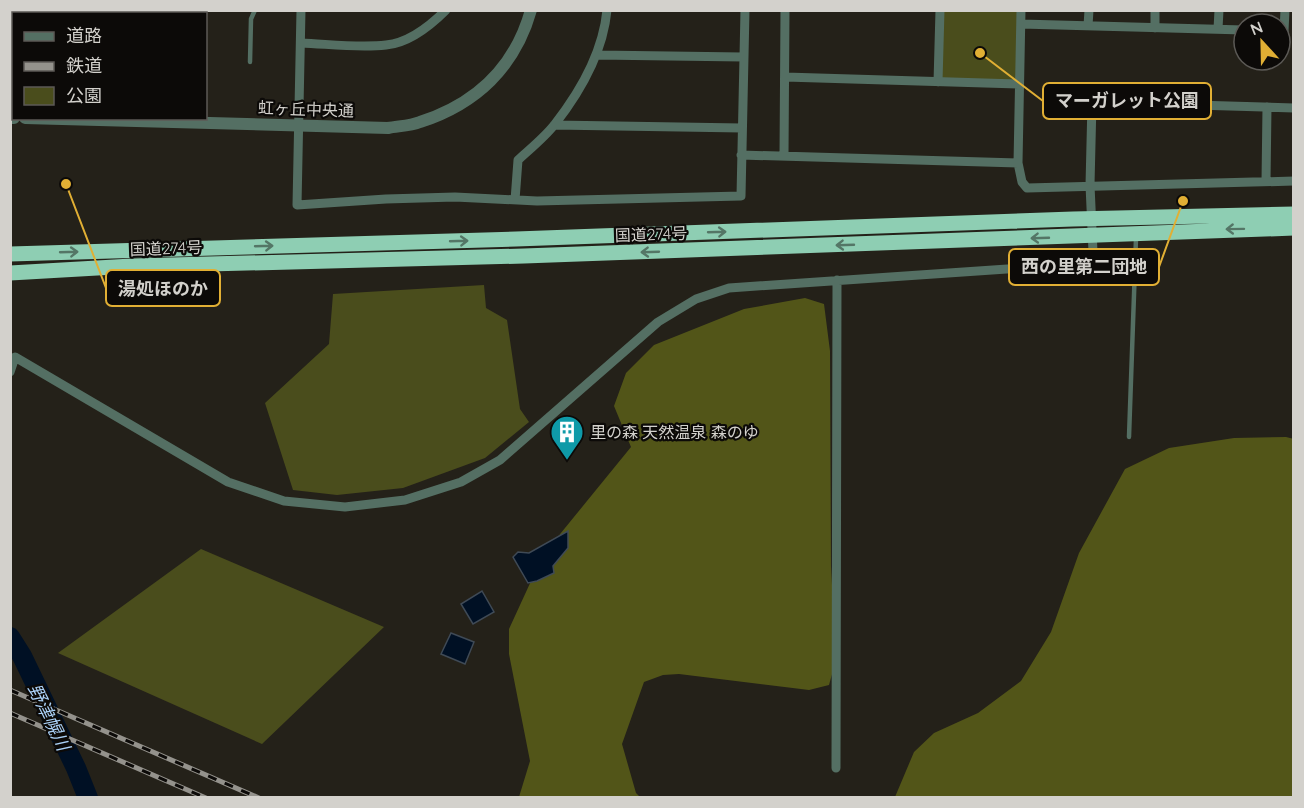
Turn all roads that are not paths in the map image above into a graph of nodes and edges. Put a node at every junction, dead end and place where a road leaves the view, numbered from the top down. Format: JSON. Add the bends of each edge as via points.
{"nodes":[{"id":1,"x":255,"y":10,"type":"edge"},
{"id":2,"x":301,"y":10,"type":"edge"},
{"id":3,"x":446,"y":10,"type":"edge"},
{"id":4,"x":531,"y":10,"type":"edge"},
{"id":5,"x":607,"y":10,"type":"edge"},
{"id":6,"x":745,"y":10,"type":"edge"},
{"id":7,"x":785,"y":10,"type":"edge"},
{"id":8,"x":940,"y":10,"type":"edge"},
{"id":9,"x":1021,"y":10,"type":"edge"},
{"id":10,"x":1089,"y":10,"type":"edge"},
{"id":11,"x":1155,"y":10,"type":"edge"},
{"id":12,"x":1219,"y":10,"type":"edge"},
{"id":13,"x":1021,"y":24,"type":"junction"},
{"id":14,"x":1088,"y":26,"type":"junction"},
{"id":15,"x":1155,"y":28,"type":"junction"},
{"id":16,"x":1218,"y":29,"type":"junction"},
{"id":17,"x":1232,"y":30,"type":"edge"},
{"id":18,"x":301,"y":43,"type":"junction"},
{"id":19,"x":597,"y":55,"type":"junction"},
{"id":20,"x":743,"y":57,"type":"junction"},
{"id":21,"x":250,"y":62,"type":"dead end"},
{"id":22,"x":785,"y":77,"type":"junction"},
{"id":23,"x":938,"y":82,"type":"junction"},
{"id":24,"x":1020,"y":84,"type":"junction"},
{"id":25,"x":1267,"y":106,"type":"junction"},
{"id":26,"x":1293,"y":108,"type":"edge"},
{"id":27,"x":104,"y":120,"type":"edge"},
{"id":28,"x":299,"y":125,"type":"junction"},
{"id":29,"x":554,"y":125,"type":"junction"},
{"id":30,"x":742,"y":128,"type":"junction"},
{"id":31,"x":741,"y":155,"type":"junction"},
{"id":32,"x":784,"y":155,"type":"junction"},
{"id":33,"x":1018,"y":163,"type":"junction"},
{"id":34,"x":1266,"y":181,"type":"junction"},
{"id":35,"x":1293,"y":181,"type":"edge"},
{"id":36,"x":1090,"y":185,"type":"junction"},
{"id":37,"x":515,"y":200,"type":"junction"},
{"id":38,"x":1293,"y":213,"type":"edge"},
{"id":39,"x":1090,"y":219,"type":"junction"},
{"id":40,"x":1293,"y":228,"type":"edge"},
{"id":41,"x":1136,"y":235,"type":"junction"},
{"id":42,"x":1092,"y":237,"type":"junction"},
{"id":43,"x":10,"y":254,"type":"edge"},
{"id":44,"x":10,"y":273,"type":"edge"},
{"id":45,"x":837,"y":280,"type":"junction"},
{"id":46,"x":10,"y":372,"type":"edge"},
{"id":47,"x":1129,"y":437,"type":"dead end"},
{"id":48,"x":836,"y":768,"type":"dead end"}],
"edges":[{"from":1,"to":21,"type":"lane","via":[[251,19]]},
{"from":2,"to":18,"type":"street"},
{"from":3,"to":18,"type":"street","via":[[428,27],[387,45]]},
{"from":4,"to":28,"type":"street","name":"虹ヶ丘中央通","via":[[511,57],[491,81],[451,110],[419,123],[388,128]]},
{"from":5,"to":19,"type":"street"},
{"from":6,"to":20,"type":"street"},
{"from":7,"to":22,"type":"street"},
{"from":8,"to":23,"type":"street"},
{"from":9,"to":13,"type":"street"},
{"from":10,"to":14,"type":"street"},
{"from":11,"to":15,"type":"street"},
{"from":12,"to":16,"type":"street"},
{"from":13,"to":14,"type":"street"},
{"from":13,"to":24,"type":"street"},
{"from":14,"to":15,"type":"street"},
{"from":15,"to":16,"type":"street"},
{"from":16,"to":17,"type":"street"},
{"from":18,"to":28,"type":"street"},
{"from":19,"to":20,"type":"street"},
{"from":19,"to":29,"type":"street"},
{"from":20,"to":30,"type":"street"},
{"from":22,"to":23,"type":"street"},
{"from":22,"to":32,"type":"street"},
{"from":23,"to":24,"type":"street"},
{"from":24,"to":33,"type":"street"},
{"from":25,"to":26,"type":"street"},
{"from":25,"to":34,"type":"street"},
{"from":25,"to":36,"type":"street","via":[[1092,102]]},
{"from":27,"to":28,"type":"street","name":"虹ヶ丘中央通"},
{"from":28,"to":37,"type":"street","via":[[297,205],[455,197]]},
{"from":29,"to":30,"type":"street"},
{"from":29,"to":37,"type":"street","via":[[518,160]]},
{"from":30,"to":31,"type":"street"},
{"from":31,"to":32,"type":"street"},
{"from":31,"to":37,"type":"street","via":[[741,196]]},
{"from":32,"to":33,"type":"street"},
{"from":33,"to":36,"type":"street","via":[[1027,188]]},
{"from":34,"to":35,"type":"street"},
{"from":34,"to":36,"type":"street"},
{"from":36,"to":39,"type":"street"},
{"from":38,"to":39,"type":"highway","name":"国道274号"},
{"from":39,"to":42,"type":"street"},
{"from":43,"to":39,"type":"highway","name":"国道274号","one_way":true},
{"from":40,"to":41,"type":"highway","name":"国道274号","one_way":true},
{"from":41,"to":42,"type":"highway","name":"国道274号"},
{"from":41,"to":47,"type":"lane"},
{"from":42,"to":44,"type":"highway","name":"国道274号","one_way":true},
{"from":42,"to":45,"type":"street","via":[[1090,260],[1080,264]]},
{"from":45,"to":46,"type":"street","via":[[729,288],[696,299],[658,322],[500,460],[461,482],[405,500],[345,507],[284,501],[228,482],[15,357]]},
{"from":45,"to":48,"type":"street"}]}
